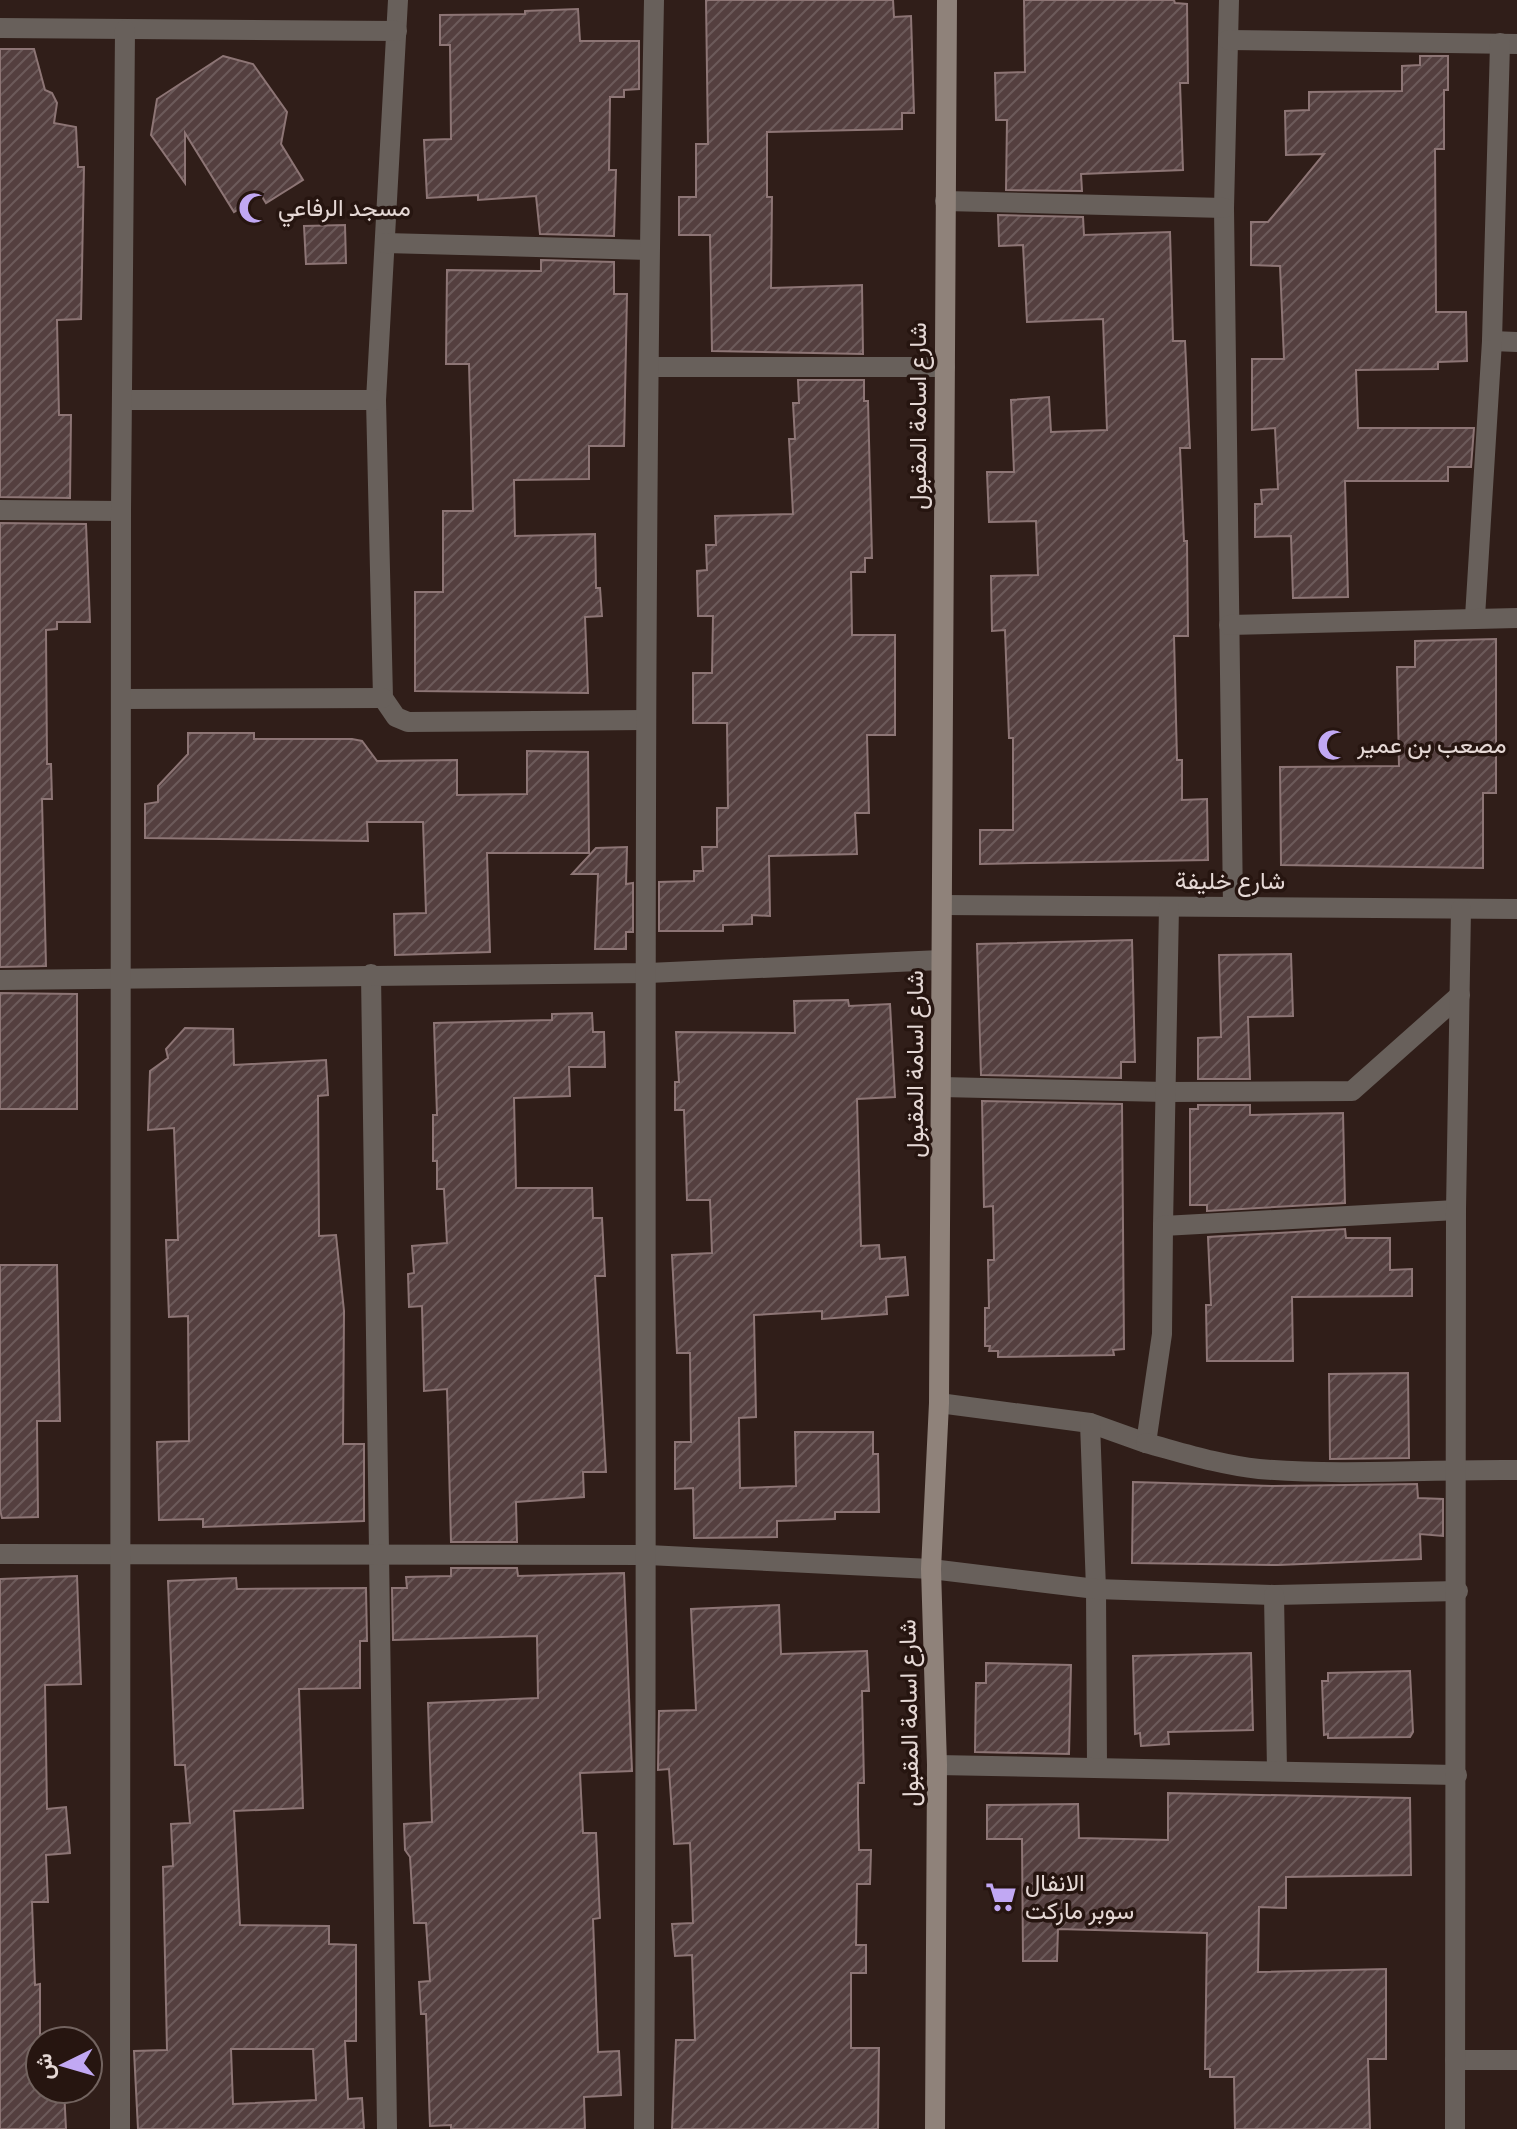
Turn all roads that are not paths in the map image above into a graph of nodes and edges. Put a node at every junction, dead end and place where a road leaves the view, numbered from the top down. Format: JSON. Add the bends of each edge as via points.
{"nodes":[{"id":1,"x":398,"y":0,"type":"edge"},
{"id":2,"x":654,"y":0,"type":"edge"},
{"id":3,"x":947,"y":0,"type":"edge"},
{"id":4,"x":1229,"y":0,"type":"edge"},
{"id":5,"x":0,"y":28,"type":"edge"},
{"id":6,"x":125,"y":30,"type":"junction"},
{"id":7,"x":397,"y":31,"type":"junction"},
{"id":8,"x":1228,"y":40,"type":"junction"},
{"id":9,"x":1509,"y":44,"type":"edge"},
{"id":10,"x":945,"y":201,"type":"junction"},
{"id":11,"x":1224,"y":208,"type":"junction"},
{"id":12,"x":385,"y":243,"type":"junction"},
{"id":13,"x":649,"y":250,"type":"junction"},
{"id":14,"x":1492,"y":341,"type":"junction"},
{"id":15,"x":1517,"y":342,"type":"edge"},
{"id":16,"x":651,"y":367,"type":"junction"},
{"id":17,"x":945,"y":367,"type":"junction"},
{"id":18,"x":122,"y":400,"type":"junction"},
{"id":19,"x":376,"y":400,"type":"junction"},
{"id":20,"x":0,"y":510,"type":"edge"},
{"id":21,"x":121,"y":511,"type":"junction"},
{"id":22,"x":1475,"y":617,"type":"junction"},
{"id":23,"x":1517,"y":618,"type":"edge"},
{"id":24,"x":1229,"y":625,"type":"junction"},
{"id":25,"x":383,"y":698,"type":"junction"},
{"id":26,"x":122,"y":699,"type":"junction"},
{"id":27,"x":644,"y":720,"type":"junction"},
{"id":28,"x":942,"y":905,"type":"junction"},
{"id":29,"x":1169,"y":907,"type":"junction"},
{"id":30,"x":1233,"y":907,"type":"junction"},
{"id":31,"x":1461,"y":909,"type":"junction"},
{"id":32,"x":1517,"y":909,"type":"edge"},
{"id":33,"x":941,"y":960,"type":"junction"},
{"id":34,"x":648,"y":973,"type":"junction"},
{"id":35,"x":371,"y":974,"type":"junction"},
{"id":36,"x":123,"y":977,"type":"junction"},
{"id":37,"x":0,"y":980,"type":"edge"},
{"id":38,"x":1460,"y":995,"type":"junction"},
{"id":39,"x":941,"y":1087,"type":"junction"},
{"id":40,"x":1166,"y":1092,"type":"junction"},
{"id":41,"x":1456,"y":1210,"type":"junction"},
{"id":42,"x":1163,"y":1226,"type":"junction"},
{"id":43,"x":939,"y":1403,"type":"junction"},
{"id":44,"x":1090,"y":1423,"type":"junction"},
{"id":45,"x":1146,"y":1443,"type":"junction"},
{"id":46,"x":1459,"y":1469,"type":"junction"},
{"id":47,"x":1517,"y":1470,"type":"edge"},
{"id":48,"x":378,"y":1553,"type":"junction"},
{"id":49,"x":0,"y":1554,"type":"edge"},
{"id":50,"x":121,"y":1554,"type":"junction"},
{"id":51,"x":648,"y":1555,"type":"junction"},
{"id":52,"x":931,"y":1569,"type":"junction"},
{"id":53,"x":1096,"y":1589,"type":"junction"},
{"id":54,"x":1458,"y":1591,"type":"junction"},
{"id":55,"x":1274,"y":1595,"type":"junction"},
{"id":56,"x":937,"y":1765,"type":"junction"},
{"id":57,"x":1097,"y":1768,"type":"junction"},
{"id":58,"x":1277,"y":1771,"type":"junction"},
{"id":59,"x":1457,"y":1775,"type":"junction"},
{"id":60,"x":1455,"y":2060,"type":"junction"},
{"id":61,"x":1517,"y":2060,"type":"edge"},
{"id":62,"x":120,"y":2129,"type":"edge"},
{"id":63,"x":387,"y":2129,"type":"edge"},
{"id":64,"x":644,"y":2129,"type":"edge"},
{"id":65,"x":935,"y":2129,"type":"edge"},
{"id":66,"x":1455,"y":2129,"type":"edge"}],
"edges":[{"from":1,"to":7,"type":"street"},
{"from":2,"to":13,"type":"street"},
{"from":3,"to":10,"type":"street","name":"شارع اسامة المقبول"},
{"from":4,"to":8,"type":"street"},
{"from":5,"to":6,"type":"street"},
{"from":6,"to":7,"type":"street"},
{"from":6,"to":18,"type":"street"},
{"from":7,"to":12,"type":"street"},
{"from":8,"to":9,"type":"street"},
{"from":8,"to":11,"type":"street"},
{"from":9,"to":14,"type":"street"},
{"from":10,"to":11,"type":"street"},
{"from":10,"to":17,"type":"street","name":"شارع اسامة المقبول"},
{"from":11,"to":24,"type":"street"},
{"from":12,"to":13,"type":"street"},
{"from":12,"to":19,"type":"street"},
{"from":13,"to":16,"type":"street"},
{"from":14,"to":15,"type":"street"},
{"from":14,"to":22,"type":"street"},
{"from":16,"to":17,"type":"street"},
{"from":16,"to":27,"type":"street"},
{"from":17,"to":28,"type":"street","name":"شارع اسامة المقبول"},
{"from":18,"to":19,"type":"street"},
{"from":18,"to":21,"type":"street"},
{"from":19,"to":25,"type":"street"},
{"from":20,"to":21,"type":"street"},
{"from":21,"to":26,"type":"street"},
{"from":22,"to":23,"type":"street"},
{"from":22,"to":24,"type":"street"},
{"from":24,"to":30,"type":"street"},
{"from":25,"to":26,"type":"street"},
{"from":25,"to":27,"type":"street","via":[[396,717],[408,722]]},
{"from":26,"to":36,"type":"street"},
{"from":27,"to":34,"type":"street"},
{"from":28,"to":29,"type":"street","name":"شارع خليفة"},
{"from":28,"to":33,"type":"street","name":"شارع اسامة المقبول"},
{"from":29,"to":30,"type":"street","name":"شارع خليفة"},
{"from":29,"to":40,"type":"street"},
{"from":30,"to":31,"type":"street","name":"شارع خليفة"},
{"from":31,"to":32,"type":"street","name":"شارع خليفة"},
{"from":31,"to":38,"type":"street"},
{"from":33,"to":34,"type":"street"},
{"from":33,"to":39,"type":"street","name":"شارع اسامة المقبول"},
{"from":34,"to":35,"type":"street"},
{"from":34,"to":51,"type":"street"},
{"from":35,"to":36,"type":"street"},
{"from":35,"to":48,"type":"street"},
{"from":36,"to":37,"type":"street"},
{"from":36,"to":50,"type":"street"},
{"from":38,"to":40,"type":"street","via":[[1352,1091]]},
{"from":38,"to":41,"type":"street"},
{"from":39,"to":40,"type":"street"},
{"from":39,"to":43,"type":"street","name":"شارع اسامة المقبول"},
{"from":40,"to":42,"type":"street"},
{"from":41,"to":42,"type":"street"},
{"from":41,"to":46,"type":"street"},
{"from":42,"to":45,"type":"street","via":[[1162,1334]]},
{"from":43,"to":44,"type":"street"},
{"from":43,"to":52,"type":"street","name":"شارع اسامة المقبول"},
{"from":44,"to":45,"type":"street"},
{"from":44,"to":53,"type":"street"},
{"from":45,"to":46,"type":"street","via":[[1257,1469]]},
{"from":46,"to":47,"type":"street"},
{"from":46,"to":54,"type":"street"},
{"from":48,"to":50,"type":"street"},
{"from":48,"to":51,"type":"street"},
{"from":48,"to":63,"type":"street"},
{"from":49,"to":50,"type":"street"},
{"from":50,"to":62,"type":"street"},
{"from":51,"to":52,"type":"street"},
{"from":51,"to":64,"type":"street"},
{"from":52,"to":53,"type":"street"},
{"from":52,"to":56,"type":"street","name":"شارع اسامة المقبول"},
{"from":53,"to":55,"type":"street"},
{"from":53,"to":57,"type":"street"},
{"from":54,"to":55,"type":"street"},
{"from":54,"to":59,"type":"street"},
{"from":55,"to":58,"type":"street"},
{"from":56,"to":57,"type":"street"},
{"from":56,"to":65,"type":"street","name":"شارع اسامة المقبول"},
{"from":57,"to":58,"type":"street"},
{"from":58,"to":59,"type":"street"},
{"from":59,"to":60,"type":"street"},
{"from":60,"to":61,"type":"street"},
{"from":60,"to":66,"type":"street"}]}
